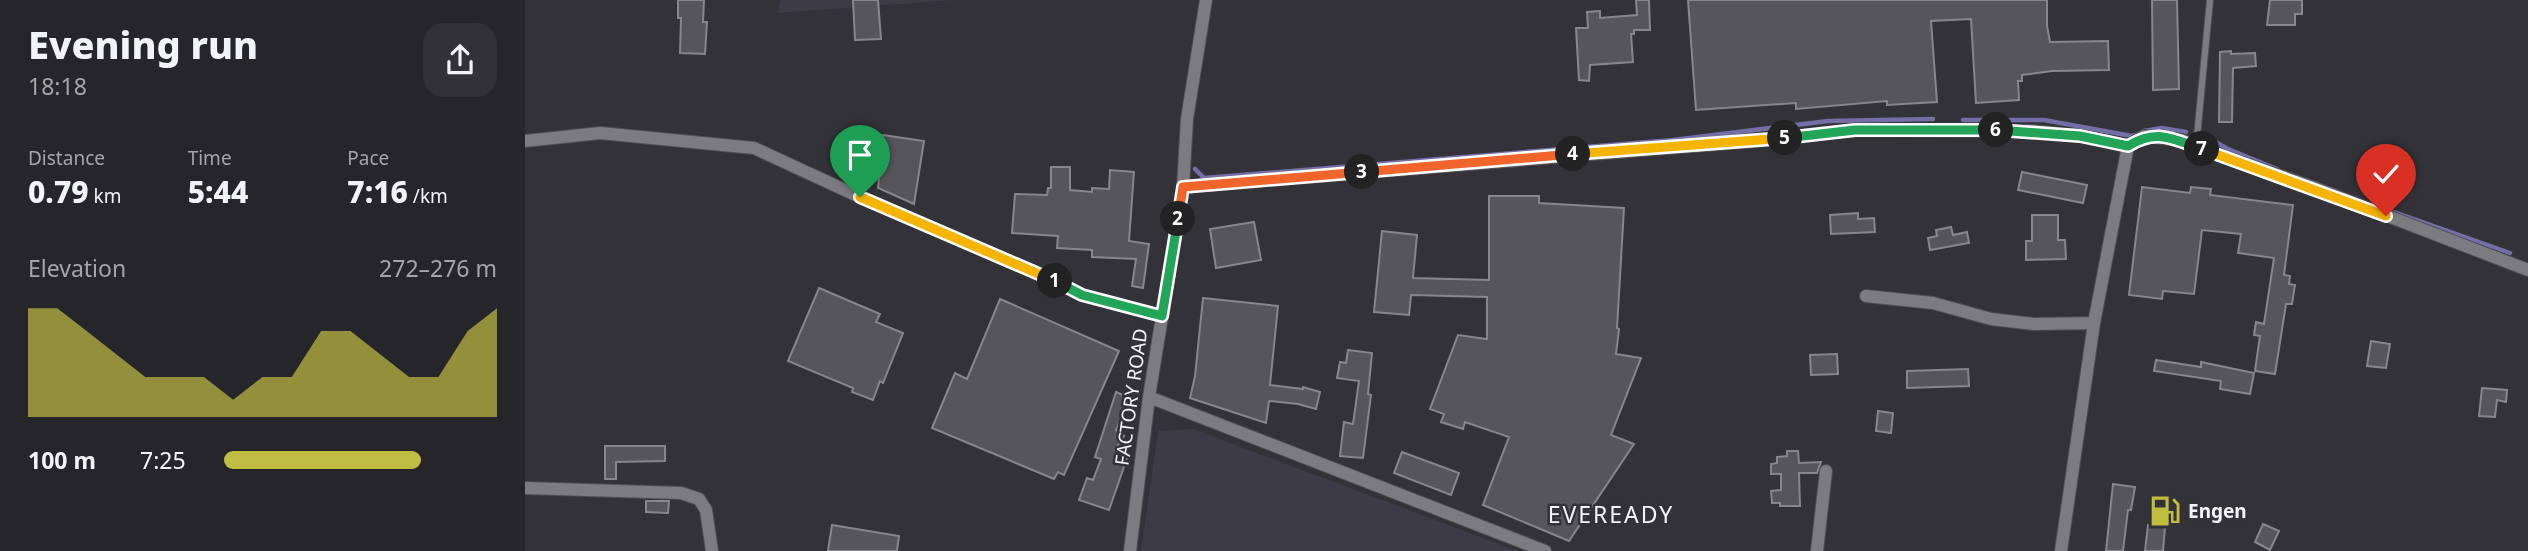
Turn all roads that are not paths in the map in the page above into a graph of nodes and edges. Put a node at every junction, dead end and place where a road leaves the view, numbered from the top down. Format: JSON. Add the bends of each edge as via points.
{"nodes":[{"id":1,"x":1206,"y":0,"type":"edge"},
{"id":2,"x":2210,"y":0,"type":"edge"},
{"id":3,"x":525,"y":141,"type":"edge"},
{"id":4,"x":2128,"y":146,"type":"junction"},
{"id":5,"x":2196,"y":147,"type":"junction"},
{"id":6,"x":1183,"y":187,"type":"junction"},
{"id":7,"x":2528,"y":270,"type":"edge"},
{"id":8,"x":1866,"y":296,"type":"dead end"},
{"id":9,"x":1162,"y":316,"type":"junction"},
{"id":10,"x":2094,"y":323,"type":"junction"},
{"id":11,"x":1149,"y":397,"type":"junction"},
{"id":12,"x":1826,"y":471,"type":"dead end"},
{"id":13,"x":525,"y":484,"type":"edge"},
{"id":14,"x":712,"y":551,"type":"edge"},
{"id":15,"x":1130,"y":551,"type":"edge"},
{"id":16,"x":1545,"y":551,"type":"edge"},
{"id":17,"x":1817,"y":551,"type":"edge"},
{"id":18,"x":2061,"y":551,"type":"edge"}],
"edges":[{"from":1,"to":6,"type":"street","name":"FACTORY ROAD","via":[[1187,119]]},
{"from":2,"to":5,"type":"lane"},
{"from":3,"to":9,"type":"street","via":[[600,133],[754,148],[1082,295]]},
{"from":4,"to":5,"type":"street","via":[[2144,136],[2182,140]]},
{"from":4,"to":6,"type":"street","via":[[2032,131],[1855,130]]},
{"from":4,"to":10,"type":"street"},
{"from":5,"to":7,"type":"street"},
{"from":6,"to":9,"type":"street","name":"FACTORY ROAD"},
{"from":8,"to":10,"type":"street","via":[[1933,303],[1991,319]]},
{"from":9,"to":11,"type":"street","name":"FACTORY ROAD"},
{"from":10,"to":18,"type":"street"},
{"from":11,"to":15,"type":"street","name":"FACTORY ROAD"},
{"from":11,"to":16,"type":"street"},
{"from":12,"to":17,"type":"street"},
{"from":13,"to":14,"type":"street","via":[[681,493],[699,499],[706,510]]}]}
